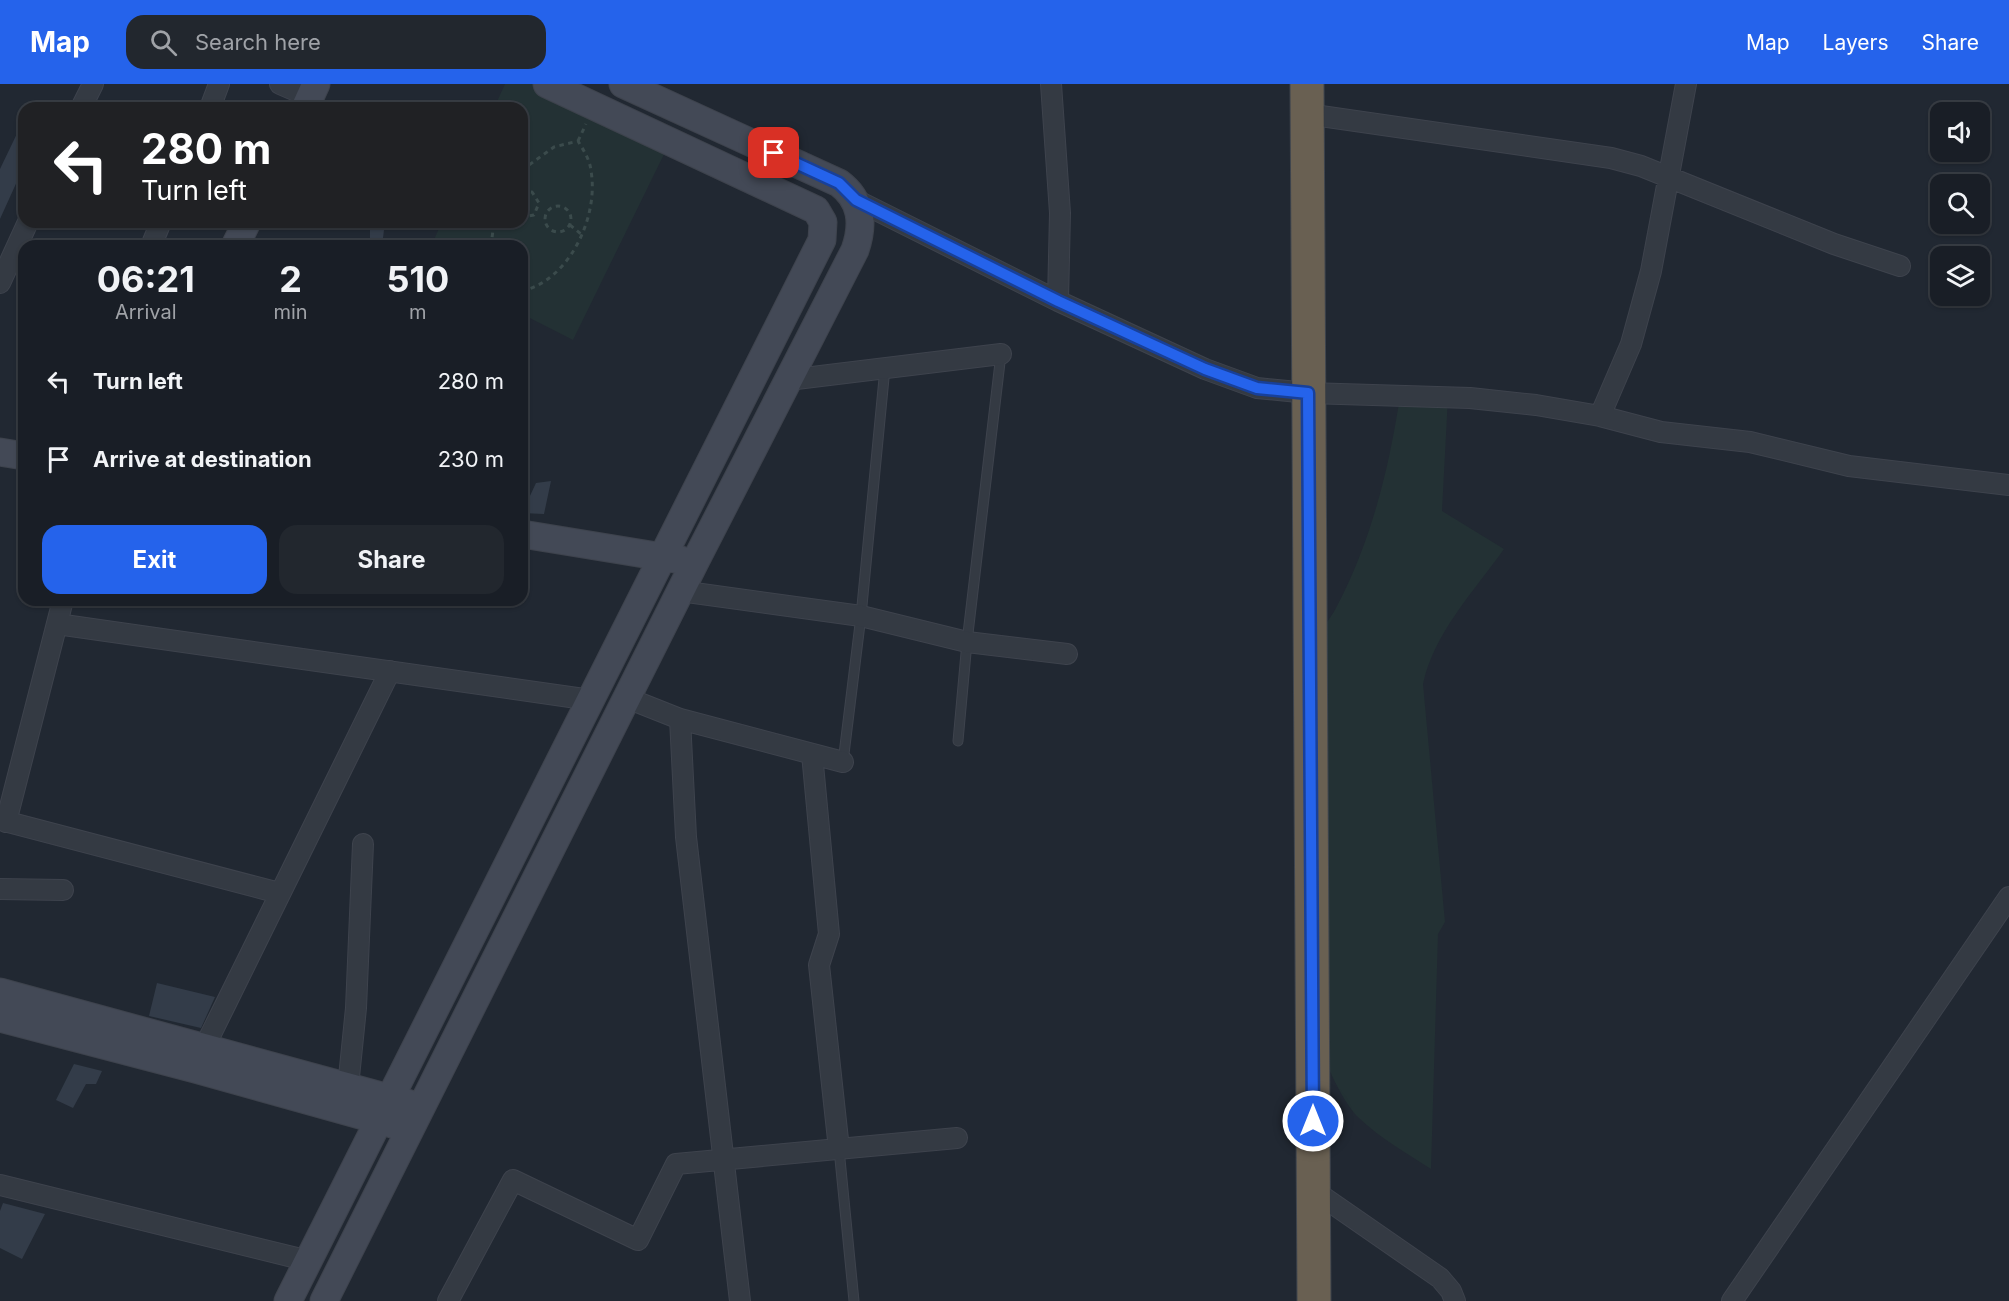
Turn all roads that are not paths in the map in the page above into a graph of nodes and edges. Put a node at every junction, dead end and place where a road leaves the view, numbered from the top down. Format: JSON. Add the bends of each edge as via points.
{"nodes":[{"id":1,"x":93,"y":84,"type":"edge"},
{"id":2,"x":219,"y":84,"type":"edge"},
{"id":3,"x":280,"y":84,"type":"edge"},
{"id":4,"x":547,"y":84,"type":"edge"},
{"id":5,"x":623,"y":84,"type":"edge"},
{"id":6,"x":1051,"y":84,"type":"edge"},
{"id":7,"x":1686,"y":84,"type":"edge"},
{"id":8,"x":310,"y":96,"type":"edge"},
{"id":9,"x":1307,"y":99,"type":"edge"},
{"id":10,"x":84,"y":102,"type":"edge"},
{"id":11,"x":212,"y":102,"type":"edge"},
{"id":12,"x":1670,"y":178,"type":"junction"},
{"id":13,"x":856,"y":200,"type":"junction"},
{"id":14,"x":18,"y":242,"type":"edge"},
{"id":15,"x":1900,"y":266,"type":"dead end"},
{"id":16,"x":2,"y":273,"type":"edge"},
{"id":17,"x":1058,"y":301,"type":"junction"},
{"id":18,"x":1001,"y":354,"type":"joint"},
{"id":19,"x":885,"y":368,"type":"junction"},
{"id":20,"x":788,"y":380,"type":"junction"},
{"id":21,"x":1308,"y":393,"type":"junction"},
{"id":22,"x":1600,"y":416,"type":"junction"},
{"id":23,"x":0,"y":452,"type":"edge"},
{"id":24,"x":18,"y":455,"type":"edge"},
{"id":25,"x":2009,"y":485,"type":"edge"},
{"id":26,"x":528,"y":535,"type":"edge"},
{"id":27,"x":663,"y":557,"type":"junction"},
{"id":28,"x":695,"y":561,"type":"junction"},
{"id":29,"x":680,"y":591,"type":"junction"},
{"id":30,"x":62,"y":606,"type":"edge"},
{"id":31,"x":861,"y":616,"type":"junction"},
{"id":32,"x":57,"y":624,"type":"junction"},
{"id":33,"x":967,"y":642,"type":"junction"},
{"id":34,"x":1067,"y":654,"type":"dead end"},
{"id":35,"x":390,"y":671,"type":"junction"},
{"id":36,"x":627,"y":698,"type":"junction"},
{"id":37,"x":591,"y":700,"type":"junction"},
{"id":38,"x":680,"y":719,"type":"junction"},
{"id":39,"x":958,"y":741,"type":"dead end"},
{"id":40,"x":812,"y":754,"type":"junction"},
{"id":41,"x":843,"y":762,"type":"joint"},
{"id":42,"x":3,"y":821,"type":"edge"},
{"id":43,"x":363,"y":844,"type":"dead end"},
{"id":44,"x":0,"y":889,"type":"edge"},
{"id":45,"x":63,"y":890,"type":"dead end"},
{"id":46,"x":279,"y":892,"type":"junction"},
{"id":47,"x":2009,"y":897,"type":"edge"},
{"id":48,"x":0,"y":992,"type":"edge"},
{"id":49,"x":0,"y":1018,"type":"edge"},
{"id":50,"x":205,"y":1046,"type":"junction"},
{"id":51,"x":348,"y":1087,"type":"junction"},
{"id":52,"x":384,"y":1109,"type":"junction"},
{"id":53,"x":414,"y":1117,"type":"junction"},
{"id":54,"x":957,"y":1138,"type":"dead end"},
{"id":55,"x":839,"y":1149,"type":"junction"},
{"id":56,"x":725,"y":1160,"type":"junction"},
{"id":57,"x":0,"y":1185,"type":"edge"},
{"id":58,"x":1313,"y":1190,"type":"junction"},
{"id":59,"x":309,"y":1261,"type":"junction"},
{"id":60,"x":288,"y":1301,"type":"edge"},
{"id":61,"x":324,"y":1301,"type":"edge"},
{"id":62,"x":448,"y":1301,"type":"edge"},
{"id":63,"x":740,"y":1301,"type":"edge"},
{"id":64,"x":854,"y":1301,"type":"edge"},
{"id":65,"x":1314,"y":1301,"type":"edge"},
{"id":66,"x":1455,"y":1301,"type":"edge"},
{"id":67,"x":1732,"y":1301,"type":"edge"}],
"edges":[{"from":1,"to":10,"type":"street"},
{"from":2,"to":11,"type":"street"},
{"from":3,"to":8,"type":"street"},
{"from":4,"to":27,"type":"street","via":[[816,210],[823,222],[822,240]]},
{"from":5,"to":13,"type":"street","via":[[839,183]]},
{"from":6,"to":17,"type":"street","via":[[1060,213]]},
{"from":7,"to":12,"type":"street"},
{"from":9,"to":12,"type":"street","via":[[1611,158]]},
{"from":9,"to":21,"type":"highway"},
{"from":12,"to":15,"type":"street","via":[[1834,244]]},
{"from":12,"to":22,"type":"street","via":[[1631,344]]},
{"from":13,"to":17,"type":"street"},
{"from":13,"to":20,"type":"street","via":[[861,224],[855,250]]},
{"from":14,"to":16,"type":"street"},
{"from":17,"to":21,"type":"street","via":[[1205,369],[1257,388]]},
{"from":18,"to":19,"type":"street"},
{"from":18,"to":33,"type":"lane"},
{"from":19,"to":20,"type":"street"},
{"from":19,"to":31,"type":"lane"},
{"from":20,"to":28,"type":"street"},
{"from":21,"to":22,"type":"street","via":[[1470,398]]},
{"from":21,"to":58,"type":"highway"},
{"from":22,"to":25,"type":"street","via":[[1661,432],[1750,442],[1849,466]]},
{"from":23,"to":24,"type":"street"},
{"from":26,"to":27,"type":"street"},
{"from":27,"to":28,"type":"street"},
{"from":27,"to":37,"type":"street"},
{"from":28,"to":29,"type":"street"},
{"from":29,"to":31,"type":"street"},
{"from":29,"to":36,"type":"street"},
{"from":30,"to":32,"type":"street"},
{"from":31,"to":33,"type":"street"},
{"from":31,"to":41,"type":"lane"},
{"from":32,"to":35,"type":"street"},
{"from":32,"to":42,"type":"street"},
{"from":33,"to":34,"type":"street"},
{"from":33,"to":39,"type":"lane"},
{"from":35,"to":37,"type":"street"},
{"from":35,"to":46,"type":"street"},
{"from":36,"to":38,"type":"street"},
{"from":36,"to":53,"type":"street"},
{"from":37,"to":52,"type":"street"},
{"from":38,"to":40,"type":"street"},
{"from":38,"to":56,"type":"street","via":[[686,837]]},
{"from":40,"to":41,"type":"street"},
{"from":40,"to":55,"type":"street","via":[[830,934],[819,965]]},
{"from":42,"to":46,"type":"street"},
{"from":43,"to":51,"type":"street","via":[[356,1008]]},
{"from":44,"to":45,"type":"street"},
{"from":46,"to":50,"type":"street"},
{"from":47,"to":67,"type":"street"},
{"from":48,"to":50,"type":"street"},
{"from":49,"to":52,"type":"street","via":[[195,1069]]},
{"from":50,"to":51,"type":"street"},
{"from":51,"to":52,"type":"street"},
{"from":52,"to":53,"type":"street"},
{"from":52,"to":59,"type":"street"},
{"from":53,"to":61,"type":"street"},
{"from":54,"to":55,"type":"street"},
{"from":55,"to":56,"type":"street"},
{"from":55,"to":64,"type":"lane"},
{"from":56,"to":62,"type":"street","via":[[676,1164],[638,1240],[513,1180]]},
{"from":56,"to":63,"type":"street"},
{"from":57,"to":59,"type":"street"},
{"from":58,"to":65,"type":"highway"},
{"from":58,"to":66,"type":"street","via":[[1440,1278]]},
{"from":59,"to":60,"type":"street"}]}
